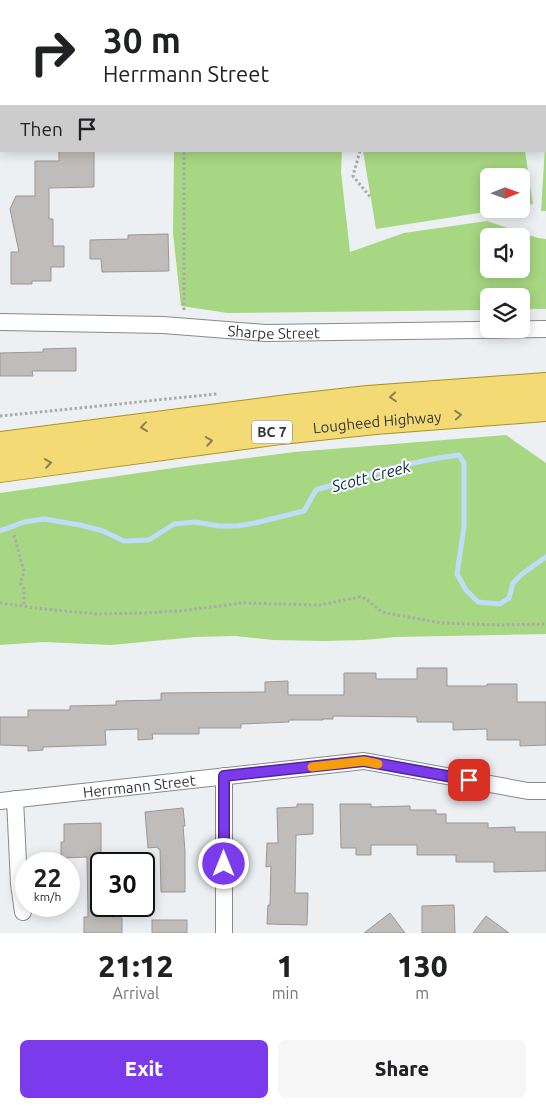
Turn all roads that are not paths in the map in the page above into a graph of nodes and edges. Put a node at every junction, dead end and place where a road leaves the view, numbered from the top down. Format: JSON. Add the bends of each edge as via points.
{"nodes":[{"id":1,"x":0,"y":322,"type":"edge"},
{"id":2,"x":546,"y":329,"type":"edge"},
{"id":3,"x":546,"y":386,"type":"edge"},
{"id":4,"x":546,"y":408,"type":"edge"},
{"id":5,"x":0,"y":445,"type":"edge"},
{"id":6,"x":0,"y":469,"type":"edge"},
{"id":7,"x":224,"y":776,"type":"junction"},
{"id":8,"x":546,"y":791,"type":"edge"},
{"id":9,"x":8,"y":800,"type":"edge"},
{"id":10,"x":15,"y":853,"type":"edge"},
{"id":11,"x":224,"y":933,"type":"edge"}],
"edges":[{"from":1,"to":2,"type":"street","name":"Sharpe Street","via":[[163,325],[266,333]]},
{"from":3,"to":5,"type":"main road","name":"Lougheed Highway","number":"BC 7","one_way":true,"via":[[368,399]]},
{"from":6,"to":4,"type":"main road","name":"Lougheed Highway","number":"BC 7","one_way":true,"via":[[272,432]]},
{"from":7,"to":8,"type":"street","name":"Herrmann Street","via":[[364,761],[528,791]]},
{"from":7,"to":9,"type":"street","name":"Herrmann Street"},
{"from":7,"to":11,"type":"street"},
{"from":9,"to":10,"type":"street"}]}
